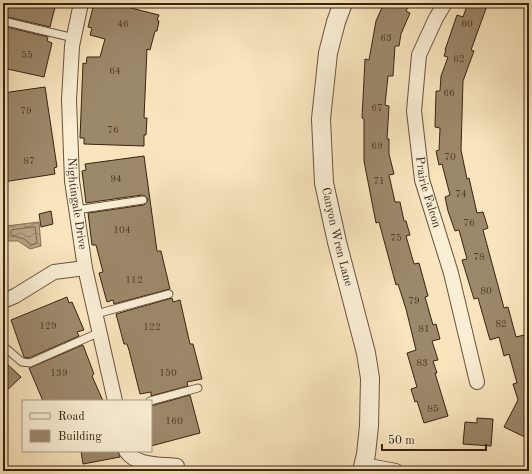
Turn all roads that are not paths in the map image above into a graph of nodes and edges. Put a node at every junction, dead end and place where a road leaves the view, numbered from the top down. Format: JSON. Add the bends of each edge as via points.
{"nodes":[{"id":1,"x":81,"y":3,"type":"edge"},
{"id":2,"x":343,"y":3,"type":"edge"},
{"id":3,"x":444,"y":3,"type":"edge"},
{"id":4,"x":3,"y":20,"type":"edge"},
{"id":5,"x":74,"y":38,"type":"junction"},
{"id":6,"x":142,"y":200,"type":"dead end"},
{"id":7,"x":76,"y":210,"type":"junction"},
{"id":8,"x":85,"y":268,"type":"junction"},
{"id":9,"x":169,"y":294,"type":"dead end"},
{"id":10,"x":3,"y":301,"type":"edge"},
{"id":11,"x":96,"y":314,"type":"junction"},
{"id":12,"x":100,"y":332,"type":"junction"},
{"id":13,"x":3,"y":346,"type":"edge"},
{"id":14,"x":477,"y":382,"type":"dead end"},
{"id":15,"x":198,"y":388,"type":"dead end"},
{"id":16,"x":115,"y":400,"type":"edge"},
{"id":17,"x":152,"y":400,"type":"edge"},
{"id":18,"x":127,"y":452,"type":"edge"},
{"id":19,"x":177,"y":466,"type":"dead end"},
{"id":20,"x":363,"y":468,"type":"edge"},
{"id":21,"x":396,"y":471,"type":"edge"}],
"edges":[{"from":1,"to":5,"type":"street","name":"Nightingale Drive"},
{"from":2,"to":20,"type":"street","name":"Canyon Wren Lane","via":[[328,53],[321,126],[324,183],[368,366],[369,426]]},
{"from":3,"to":14,"type":"street","name":"Prairie Falcon","via":[[419,55],[414,111],[422,180],[451,273]]},
{"from":4,"to":5,"type":"lane"},
{"from":5,"to":7,"type":"street","name":"Nightingale Drive","via":[[69,100],[72,181]]},
{"from":6,"to":7,"type":"lane"},
{"from":7,"to":8,"type":"street","name":"Nightingale Drive"},
{"from":8,"to":10,"type":"street","via":[[54,272]]},
{"from":8,"to":11,"type":"street","name":"Nightingale Drive"},
{"from":9,"to":11,"type":"lane"},
{"from":11,"to":12,"type":"street","name":"Nightingale Drive"},
{"from":12,"to":13,"type":"lane","via":[[30,363],[22,362]]},
{"from":12,"to":16,"type":"street","name":"Nightingale Drive"},
{"from":15,"to":17,"type":"lane"},
{"from":18,"to":19,"type":"street","via":[[133,458],[144,462]]},
{"from":20,"to":21,"type":"street"}]}
